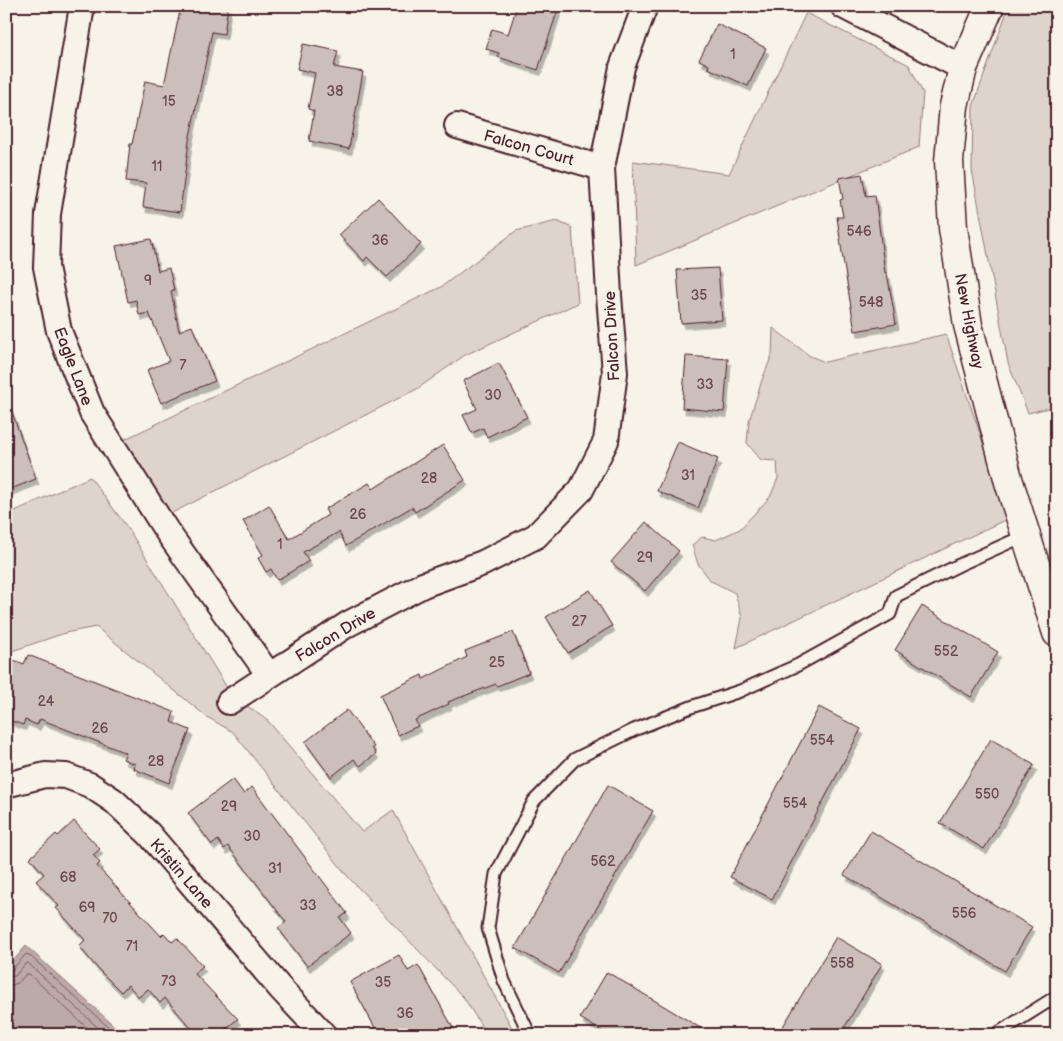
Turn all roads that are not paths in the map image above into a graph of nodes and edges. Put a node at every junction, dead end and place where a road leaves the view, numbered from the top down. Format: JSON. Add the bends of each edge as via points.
{"nodes":[{"id":1,"x":82,"y":6,"type":"edge"},
{"id":2,"x":645,"y":6,"type":"edge"},
{"id":3,"x":843,"y":6,"type":"edge"},
{"id":4,"x":990,"y":6,"type":"edge"},
{"id":5,"x":963,"y":68,"type":"junction"},
{"id":6,"x":457,"y":126,"type":"dead end"},
{"id":7,"x":602,"y":168,"type":"junction"},
{"id":8,"x":1026,"y":535,"type":"junction"},
{"id":9,"x":1057,"y":633,"type":"edge"},
{"id":10,"x":269,"y":675,"type":"junction"},
{"id":11,"x":229,"y":702,"type":"dead end"},
{"id":12,"x":6,"y":785,"type":"edge"},
{"id":13,"x":1057,"y":996,"type":"edge"},
{"id":14,"x":324,"y":1035,"type":"edge"},
{"id":15,"x":530,"y":1035,"type":"edge"},
{"id":16,"x":995,"y":1035,"type":"edge"}],
"edges":[{"from":1,"to":10,"type":"street","name":"Eagle Lane","via":[[48,214],[46,267],[59,331],[92,413],[166,530]]},
{"from":2,"to":7,"type":"street","name":"Falcon Drive","via":[[622,67]]},
{"from":3,"to":5,"type":"street"},
{"from":4,"to":5,"type":"street","name":"New Highway"},
{"from":5,"to":8,"type":"street","name":"New Highway","via":[[954,106],[949,161],[953,228],[968,325]]},
{"from":6,"to":7,"type":"street","name":"Falcon Court"},
{"from":7,"to":10,"type":"street","name":"Falcon Drive","via":[[615,373],[606,441],[581,490],[536,536],[484,563],[423,585],[348,624]]},
{"from":8,"to":9,"type":"street","name":"New Highway"},
{"from":8,"to":15,"type":"lane","via":[[896,596],[890,614],[798,664],[740,691],[634,730],[575,759],[534,801],[496,874],[488,928],[504,981]]},
{"from":10,"to":11,"type":"street","name":"Falcon Drive"},
{"from":12,"to":14,"type":"street","name":"Kristin Lane","via":[[44,775],[66,776],[90,785],[114,801],[149,834]]},
{"from":13,"to":16,"type":"lane"}]}
